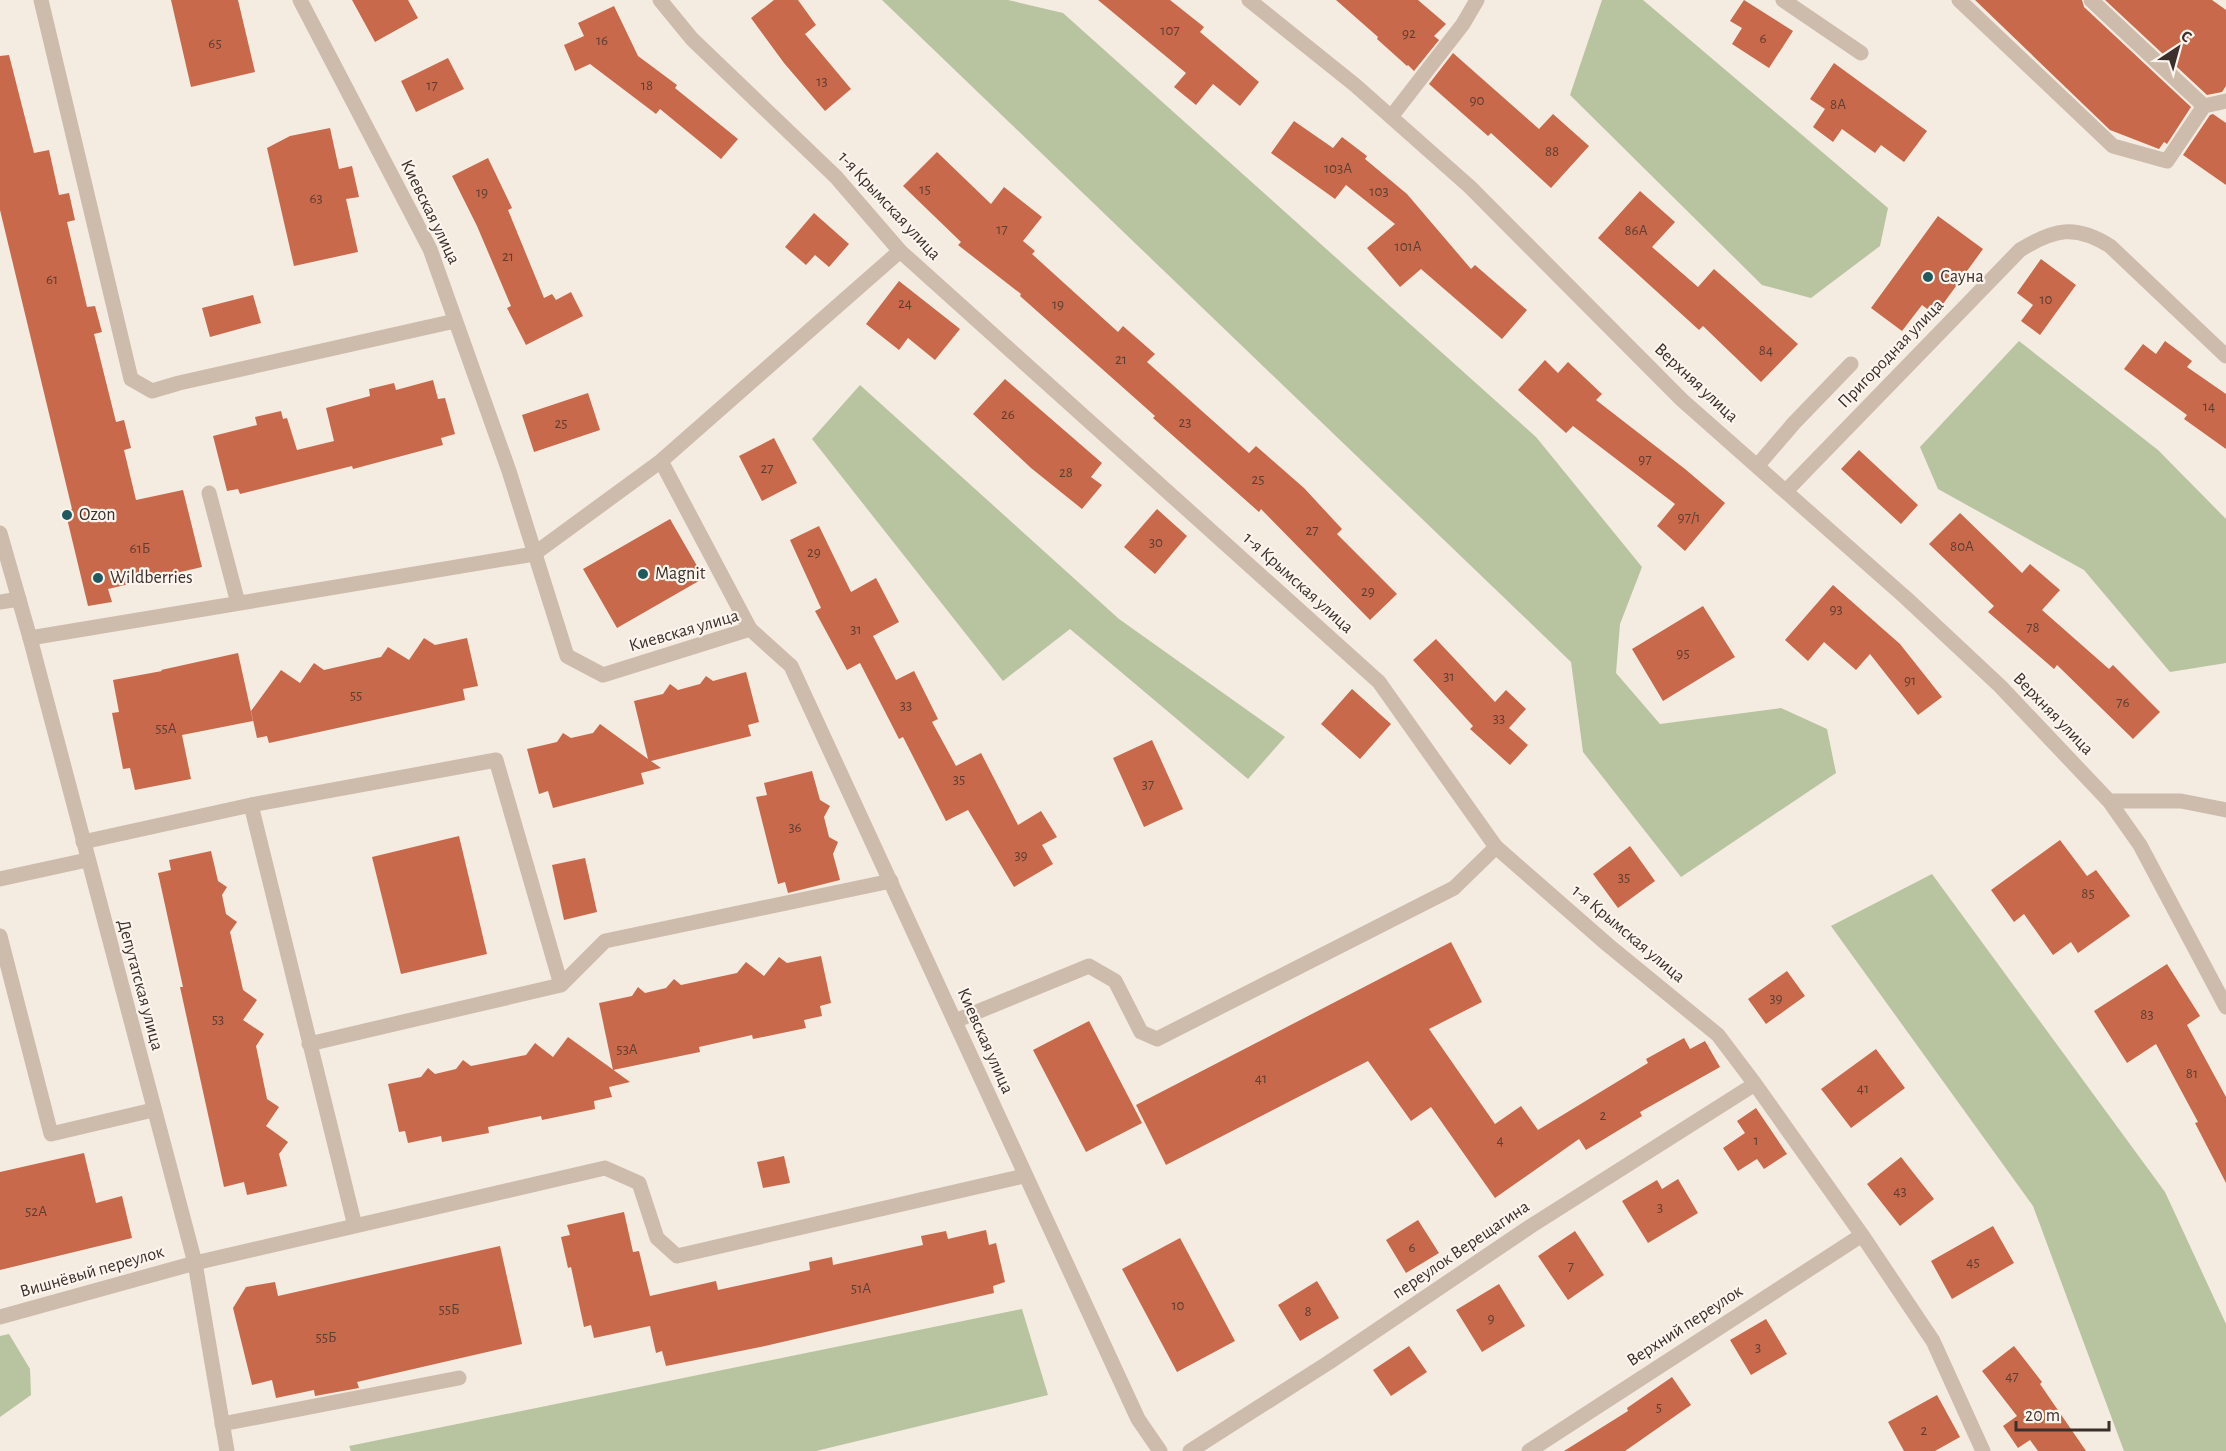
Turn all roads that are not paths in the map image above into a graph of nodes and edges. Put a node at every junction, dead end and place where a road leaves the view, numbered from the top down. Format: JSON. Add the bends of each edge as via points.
{"nodes":[{"id":1,"x":41,"y":0,"type":"edge"},
{"id":2,"x":300,"y":0,"type":"edge"},
{"id":3,"x":660,"y":0,"type":"edge"},
{"id":4,"x":1250,"y":0,"type":"edge"},
{"id":5,"x":1478,"y":0,"type":"edge"},
{"id":6,"x":1783,"y":0,"type":"edge"},
{"id":7,"x":1959,"y":0,"type":"edge"},
{"id":8,"x":2091,"y":0,"type":"edge"},
{"id":9,"x":1861,"y":53,"type":"dead end"},
{"id":10,"x":2226,"y":101,"type":"edge"},
{"id":11,"x":2204,"y":106,"type":"junction"},
{"id":12,"x":1391,"y":117,"type":"junction"},
{"id":13,"x":900,"y":251,"type":"junction"},
{"id":14,"x":455,"y":321,"type":"junction"},
{"id":15,"x":2226,"y":356,"type":"edge"},
{"id":16,"x":1851,"y":364,"type":"dead end"},
{"id":17,"x":661,"y":461,"type":"junction"},
{"id":18,"x":1758,"y":465,"type":"junction"},
{"id":19,"x":1786,"y":490,"type":"junction"},
{"id":20,"x":209,"y":493,"type":"dead end"},
{"id":21,"x":0,"y":533,"type":"edge"},
{"id":22,"x":534,"y":554,"type":"junction"},
{"id":23,"x":19,"y":598,"type":"junction"},
{"id":24,"x":0,"y":602,"type":"edge"},
{"id":25,"x":238,"y":603,"type":"junction"},
{"id":26,"x":750,"y":629,"type":"junction"},
{"id":27,"x":30,"y":638,"type":"junction"},
{"id":28,"x":2109,"y":801,"type":"junction"},
{"id":29,"x":250,"y":805,"type":"junction"},
{"id":30,"x":2226,"y":810,"type":"edge"},
{"id":31,"x":82,"y":842,"type":"junction"},
{"id":32,"x":1496,"y":847,"type":"junction"},
{"id":33,"x":87,"y":860,"type":"junction"},
{"id":34,"x":0,"y":879,"type":"edge"},
{"id":35,"x":891,"y":881,"type":"junction"},
{"id":36,"x":0,"y":936,"type":"edge"},
{"id":37,"x":561,"y":985,"type":"junction"},
{"id":38,"x":2226,"y":1006,"type":"edge"},
{"id":39,"x":954,"y":1021,"type":"junction"},
{"id":40,"x":309,"y":1044,"type":"junction"},
{"id":41,"x":1755,"y":1084,"type":"junction"},
{"id":42,"x":153,"y":1110,"type":"junction"},
{"id":43,"x":1024,"y":1176,"type":"junction"},
{"id":44,"x":355,"y":1226,"type":"junction"},
{"id":45,"x":1862,"y":1235,"type":"junction"},
{"id":46,"x":195,"y":1263,"type":"junction"},
{"id":47,"x":0,"y":1317,"type":"edge"},
{"id":48,"x":459,"y":1378,"type":"dead end"},
{"id":49,"x":222,"y":1424,"type":"junction"},
{"id":50,"x":227,"y":1451,"type":"edge"},
{"id":51,"x":1160,"y":1451,"type":"edge"},
{"id":52,"x":1190,"y":1451,"type":"edge"},
{"id":53,"x":1529,"y":1451,"type":"edge"},
{"id":54,"x":1983,"y":1451,"type":"edge"}],
"edges":[{"from":1,"to":14,"type":"street","via":[[131,379],[152,391]]},
{"from":2,"to":14,"type":"street","name":"Киевская улица","via":[[430,249]]},
{"from":3,"to":13,"type":"street","name":"1-я Крымская улица","via":[[692,39],[836,177]]},
{"from":4,"to":12,"type":"street","name":"Верхняя улица"},
{"from":5,"to":12,"type":"street"},
{"from":6,"to":9,"type":"street"},
{"from":7,"to":11,"type":"street","via":[[2113,146],[2167,161]]},
{"from":8,"to":11,"type":"street"},
{"from":10,"to":11,"type":"street"},
{"from":12,"to":18,"type":"street","name":"Верхняя улица","via":[[1470,188],[1682,400]]},
{"from":13,"to":17,"type":"street"},
{"from":13,"to":32,"type":"street","name":"1-я Крымская улица","via":[[1379,682]]},
{"from":14,"to":22,"type":"street","name":"Киевская улица"},
{"from":15,"to":19,"type":"street","name":"Пригородная улица","via":[[2110,246],[2095,236],[2074,231],[2050,234],[2020,250]]},
{"from":16,"to":18,"type":"street"},
{"from":17,"to":22,"type":"street"},
{"from":17,"to":26,"type":"street"},
{"from":18,"to":19,"type":"street","name":"Верхняя улица"},
{"from":19,"to":28,"type":"street","name":"Верхняя улица","via":[[2000,686]]},
{"from":20,"to":25,"type":"street"},
{"from":21,"to":23,"type":"street","name":"Депутатская улица"},
{"from":22,"to":25,"type":"street"},
{"from":22,"to":26,"type":"street","name":"Киевская улица","via":[[567,656],[603,675]]},
{"from":23,"to":24,"type":"street"},
{"from":23,"to":27,"type":"street","name":"Депутатская улица"},
{"from":25,"to":27,"type":"street"},
{"from":26,"to":35,"type":"street","name":"Киевская улица","via":[[791,666]]},
{"from":27,"to":31,"type":"street","name":"Депутатская улица"},
{"from":28,"to":30,"type":"street","via":[[2181,801]]},
{"from":28,"to":38,"type":"street","name":"Верхняя улица","via":[[2140,845]]},
{"from":29,"to":31,"type":"street"},
{"from":29,"to":37,"type":"street","via":[[496,760]]},
{"from":29,"to":40,"type":"street"},
{"from":31,"to":33,"type":"street","name":"Депутатская улица"},
{"from":32,"to":39,"type":"street","via":[[1454,888],[1157,1039],[1141,1032],[1115,981],[1089,966]]},
{"from":32,"to":41,"type":"street","name":"1-я Крымская улица","via":[[1718,1035]]},
{"from":33,"to":34,"type":"street"},
{"from":33,"to":42,"type":"street","name":"Депутатская улица"},
{"from":35,"to":37,"type":"street","via":[[605,941]]},
{"from":35,"to":39,"type":"street","name":"Киевская улица"},
{"from":36,"to":42,"type":"street","via":[[51,1134]]},
{"from":37,"to":40,"type":"street"},
{"from":39,"to":43,"type":"street","name":"Киевская улица"},
{"from":40,"to":44,"type":"street"},
{"from":41,"to":45,"type":"street","name":"1-я Крымская улица"},
{"from":41,"to":52,"type":"street","name":"переулок Верещагина"},
{"from":42,"to":46,"type":"street","name":"Депутатская улица"},
{"from":43,"to":44,"type":"street","name":"Вишнёвый переулок","via":[[677,1256],[657,1238],[639,1183],[605,1168]]},
{"from":43,"to":51,"type":"street","name":"Киевская улица","via":[[1138,1419]]},
{"from":44,"to":46,"type":"street","name":"Вишнёвый переулок"},
{"from":45,"to":53,"type":"street","name":"Верхний переулок"},
{"from":45,"to":54,"type":"street","name":"1-я Крымская улица","via":[[1934,1341]]},
{"from":46,"to":47,"type":"street","name":"Вишнёвый переулок"},
{"from":46,"to":49,"type":"street","name":"Депутатская улица"},
{"from":48,"to":49,"type":"street"},
{"from":49,"to":50,"type":"street","name":"Депутатская улица"}]}
